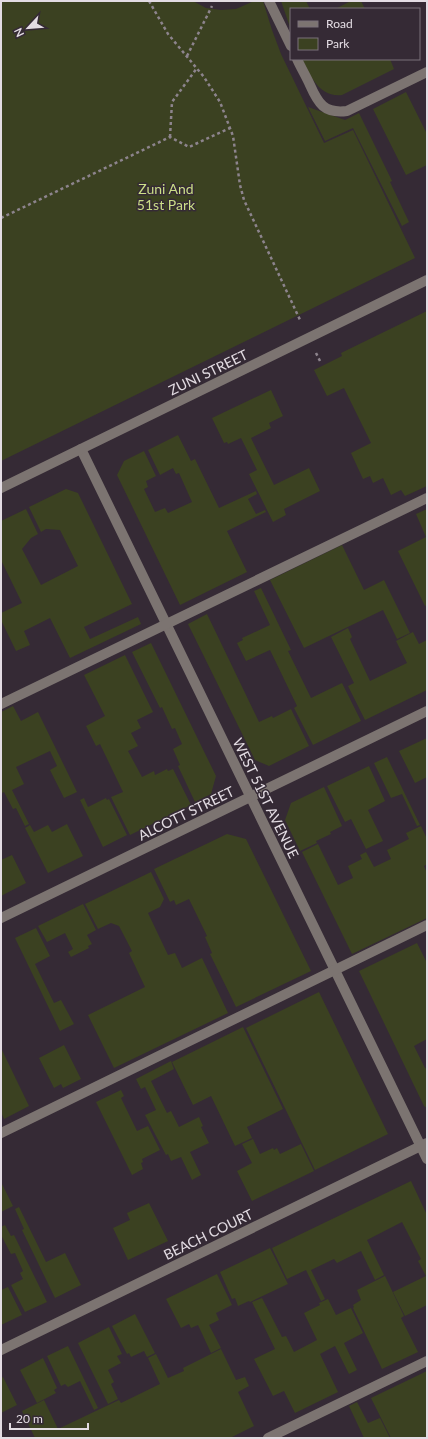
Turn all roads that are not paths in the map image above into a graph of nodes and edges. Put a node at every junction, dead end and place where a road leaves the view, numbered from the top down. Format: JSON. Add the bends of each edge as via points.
{"nodes":[{"id":1,"x":269,"y":1,"type":"edge"},
{"id":2,"x":290,"y":44,"type":"edge"},
{"id":3,"x":297,"y":60,"type":"edge"},
{"id":4,"x":427,"y":72,"type":"edge"},
{"id":5,"x":427,"y":280,"type":"edge"},
{"id":6,"x":81,"y":449,"type":"junction"},
{"id":7,"x":1,"y":488,"type":"edge"},
{"id":8,"x":427,"y":498,"type":"edge"},
{"id":9,"x":166,"y":625,"type":"junction"},
{"id":10,"x":1,"y":704,"type":"edge"},
{"id":11,"x":427,"y":711,"type":"edge"},
{"id":12,"x":250,"y":797,"type":"junction"},
{"id":13,"x":1,"y":918,"type":"edge"},
{"id":14,"x":427,"y":925,"type":"edge"},
{"id":15,"x":335,"y":970,"type":"junction"},
{"id":16,"x":1,"y":1133,"type":"edge"},
{"id":17,"x":424,"y":1144,"type":"edge"},
{"id":18,"x":427,"y":1159,"type":"edge"},
{"id":19,"x":1,"y":1350,"type":"edge"},
{"id":20,"x":427,"y":1361,"type":"edge"},
{"id":21,"x":268,"y":1438,"type":"edge"}],
"edges":[{"from":1,"to":2,"type":"street"},
{"from":3,"to":4,"type":"street","via":[[318,102],[332,111],[347,111]]},
{"from":5,"to":6,"type":"street","name":"ZUNI STREET"},
{"from":6,"to":7,"type":"street","name":"ZUNI STREET"},
{"from":6,"to":9,"type":"street","name":"WEST 51ST AVENUE"},
{"from":8,"to":9,"type":"street"},
{"from":9,"to":10,"type":"street"},
{"from":9,"to":12,"type":"street","name":"WEST 51ST AVENUE"},
{"from":11,"to":12,"type":"street","name":"ALCOTT STREET"},
{"from":12,"to":13,"type":"street","name":"ALCOTT STREET"},
{"from":12,"to":15,"type":"street","name":"WEST 51ST AVENUE"},
{"from":14,"to":15,"type":"street"},
{"from":15,"to":16,"type":"street"},
{"from":15,"to":17,"type":"street","name":"WEST 51ST AVENUE"},
{"from":17,"to":18,"type":"street","name":"WEST 51ST AVENUE"},
{"from":17,"to":19,"type":"street","name":"BEACH COURT"},
{"from":20,"to":21,"type":"street"}]}
